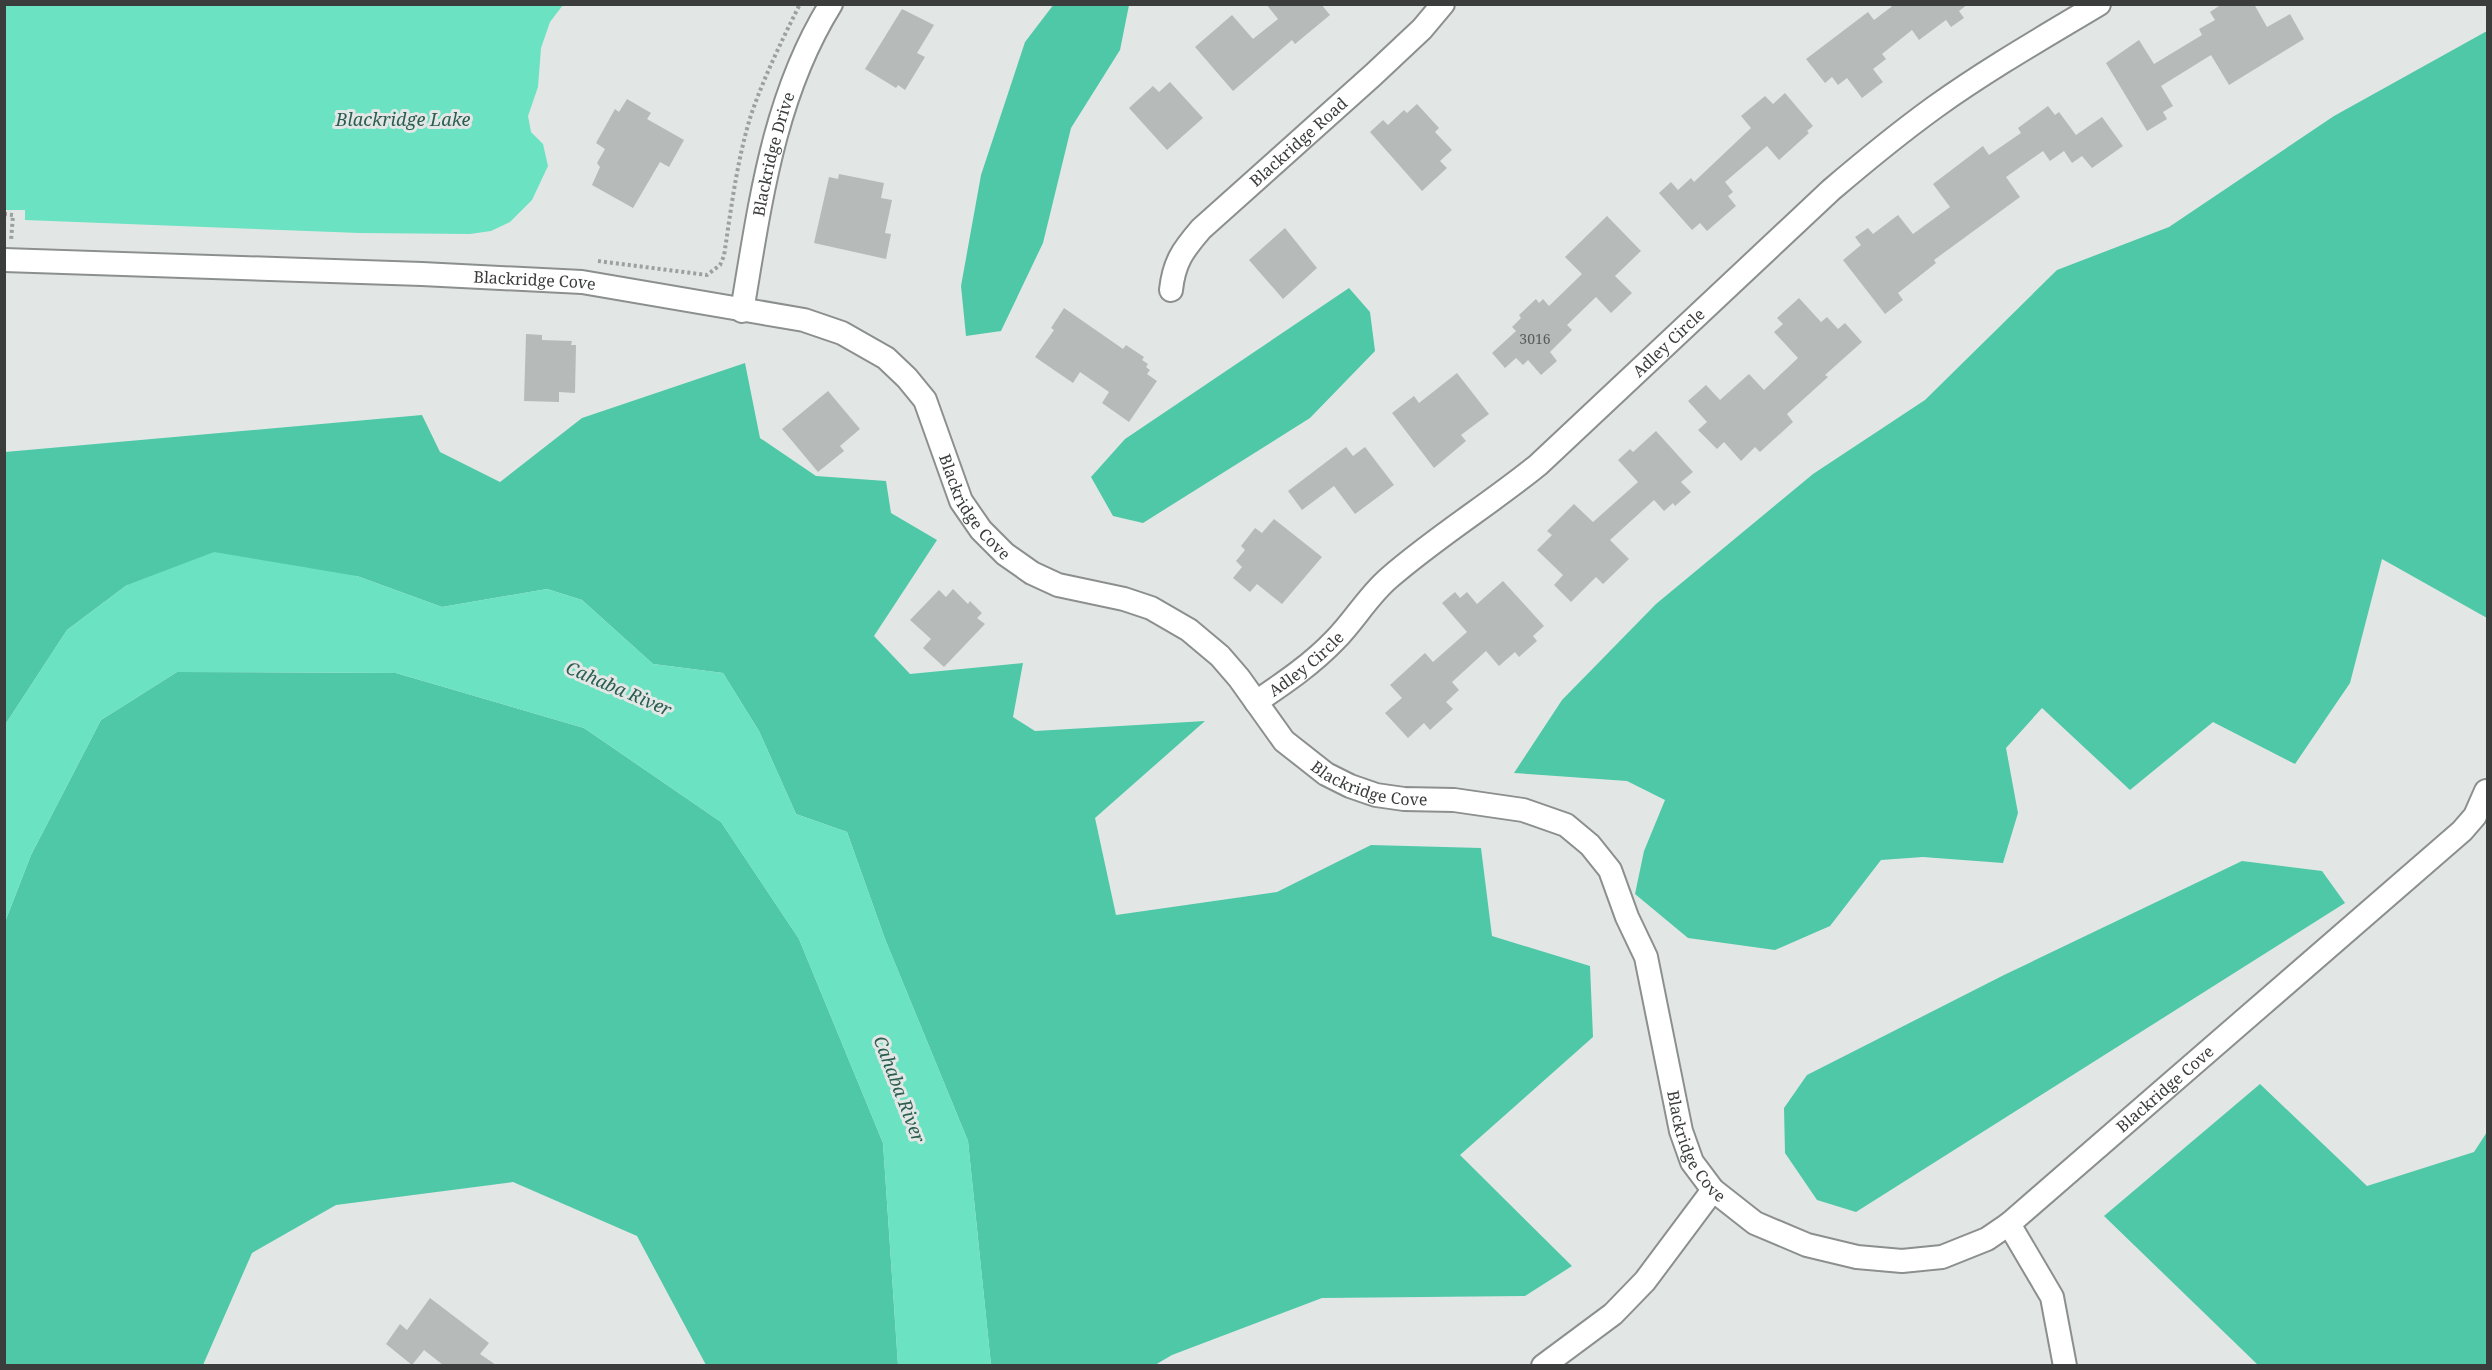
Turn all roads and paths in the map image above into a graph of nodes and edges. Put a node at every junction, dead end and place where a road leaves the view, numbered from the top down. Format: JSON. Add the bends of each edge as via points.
{"nodes":[{"id":1,"x":800,"y":4,"type":"edge"},
{"id":2,"x":831,"y":4,"type":"edge"},
{"id":3,"x":1443,"y":4,"type":"edge"},
{"id":4,"x":2099,"y":4,"type":"edge"},
{"id":5,"x":4,"y":214,"type":"edge"},
{"id":6,"x":4,"y":243,"type":"edge"},
{"id":7,"x":4,"y":260,"type":"edge"},
{"id":8,"x":592,"y":261,"type":"dead end"},
{"id":9,"x":1172,"y":290,"type":"dead end"},
{"id":10,"x":742,"y":311,"type":"junction"},
{"id":11,"x":1256,"y":702,"type":"junction"},
{"id":12,"x":2486,"y":791,"type":"dead end"},
{"id":13,"x":1713,"y":1190,"type":"junction"},
{"id":14,"x":2009,"y":1224,"type":"junction"},
{"id":15,"x":1543,"y":1365,"type":"edge"},
{"id":16,"x":2065,"y":1365,"type":"edge"}],
"edges":[{"from":1,"to":8,"type":"path","via":[[751,116],[720,265],[707,275]]},
{"from":2,"to":10,"type":"street","name":"Blackridge Drive","via":[[805,52],[774,136]]},
{"from":3,"to":9,"type":"street","name":"Blackridge Road","via":[[1373,75],[1201,229],[1182,250],[1173,272]]},
{"from":4,"to":11,"type":"street","name":"Adley Circle","via":[[2005,60],[1870,157],[1788,229],[1539,465],[1386,580],[1312,664]]},
{"from":5,"to":6,"type":"path","via":[[13,215],[11,243]]},
{"from":7,"to":10,"type":"street","name":"Blackridge Cove","via":[[582,282]]},
{"from":10,"to":11,"type":"street","name":"Blackridge Cove","via":[[804,321],[842,333],[886,358],[925,400],[962,501],[981,530],[1005,554],[1058,585],[1124,598],[1189,630],[1220,656]]},
{"from":11,"to":13,"type":"street","name":"Blackridge Cove","via":[[1284,741],[1326,774],[1350,786],[1404,799],[1454,800],[1523,810],[1566,825],[1590,845],[1610,870],[1646,957],[1681,1131],[1692,1162]]},
{"from":12,"to":14,"type":"street","name":"Blackridge Cove","via":[[2475,816],[2462,831]]},
{"from":13,"to":14,"type":"street","name":"Blackridge Cove","via":[[1755,1223],[1807,1245],[1857,1257],[1902,1261],[1942,1257],[1988,1239]]},
{"from":13,"to":15,"type":"street","via":[[1613,1314]]},
{"from":14,"to":16,"type":"street","via":[[2052,1297]]}]}
